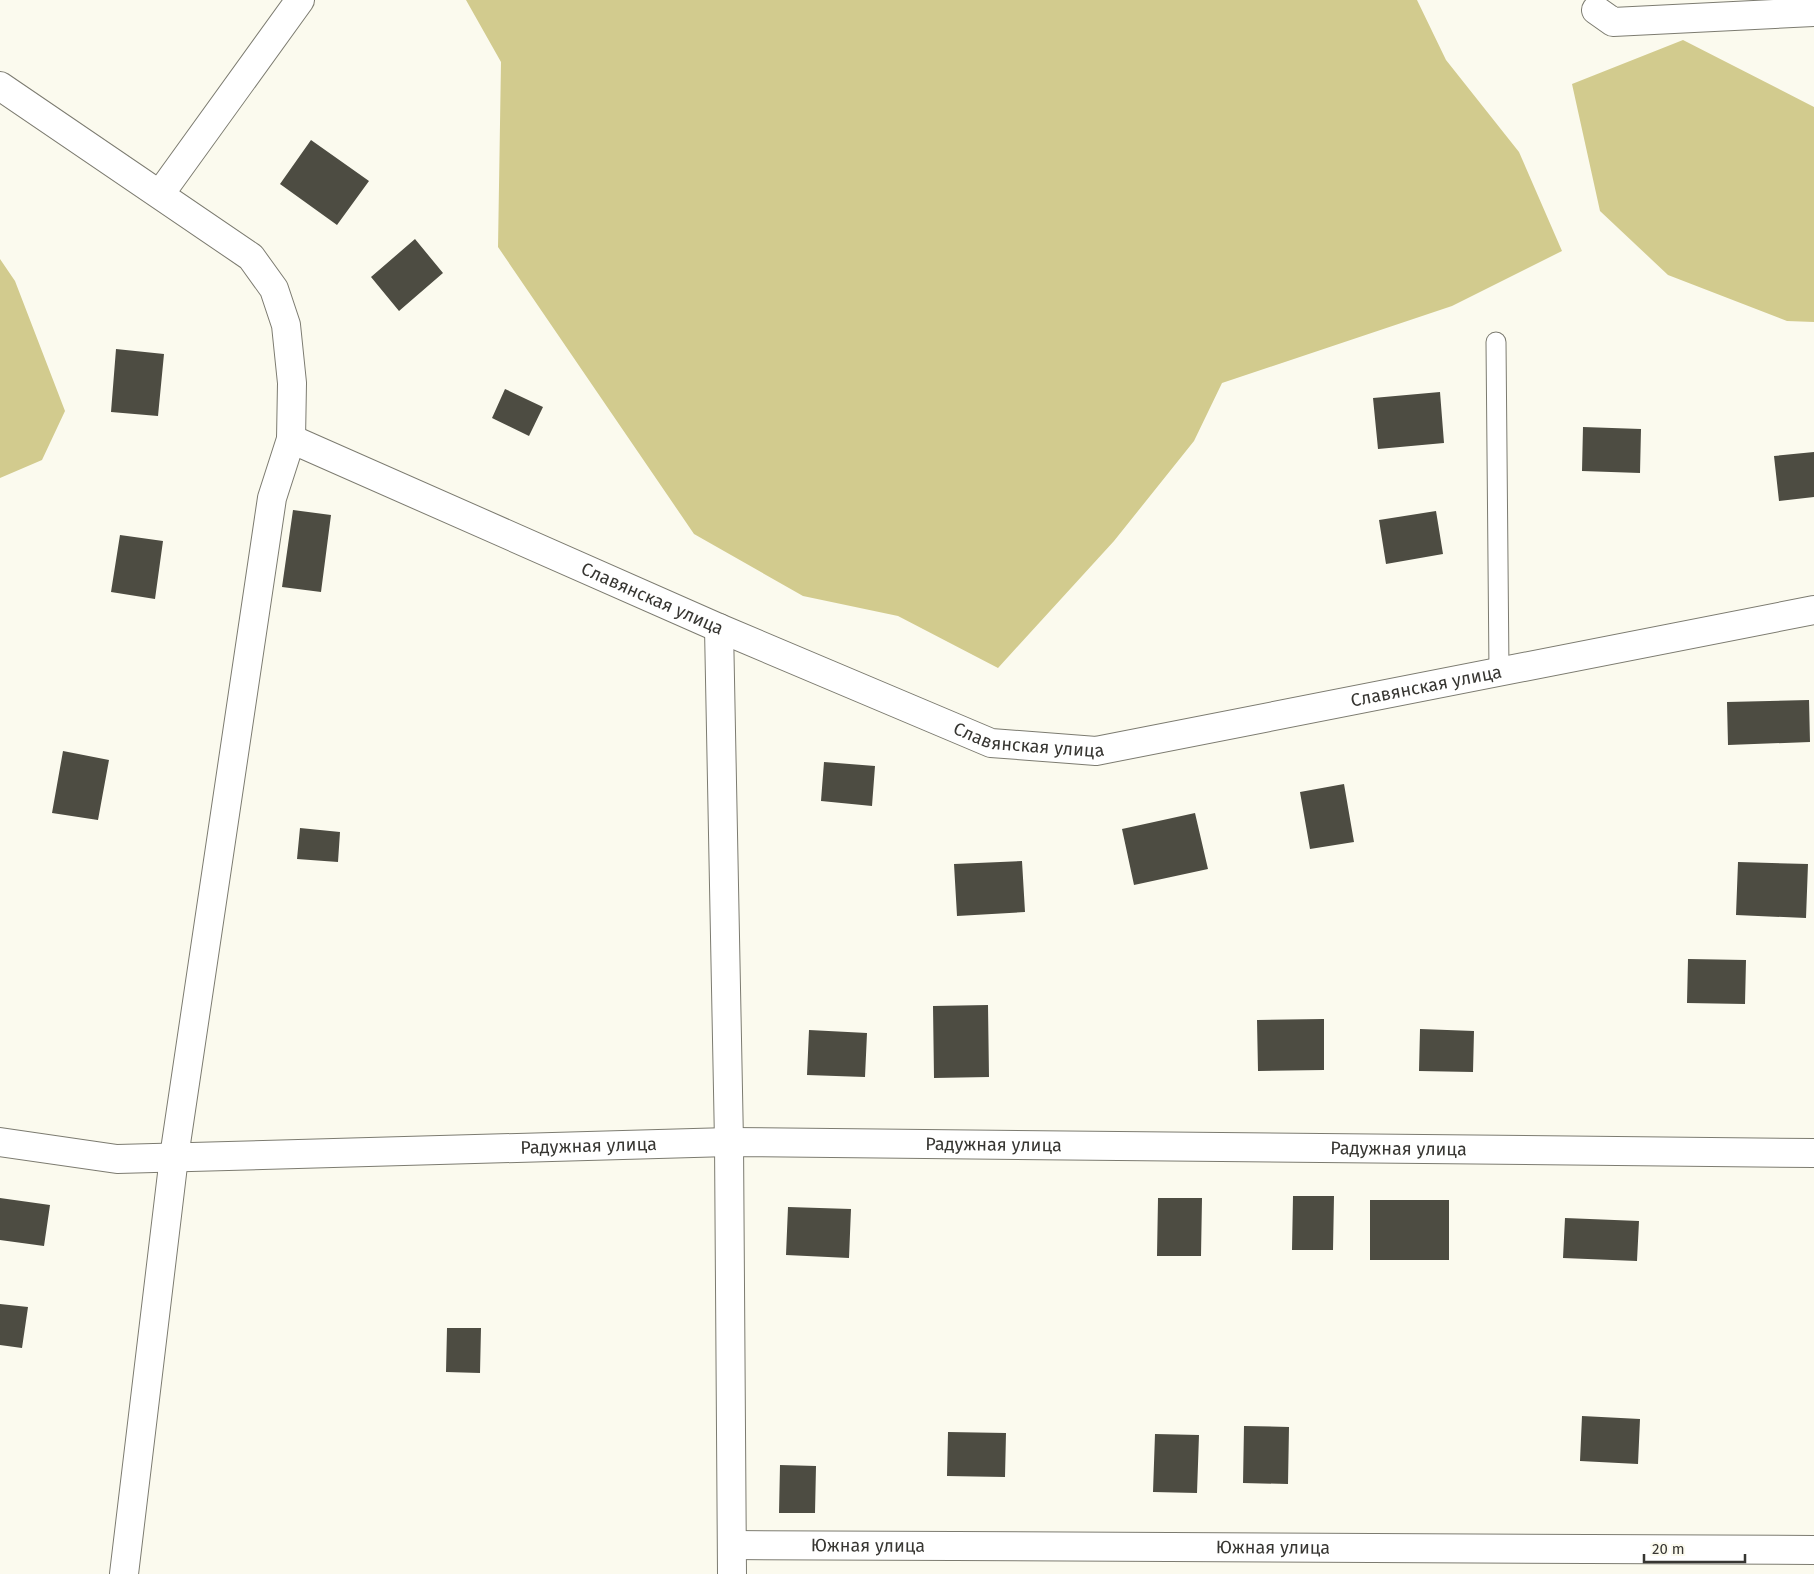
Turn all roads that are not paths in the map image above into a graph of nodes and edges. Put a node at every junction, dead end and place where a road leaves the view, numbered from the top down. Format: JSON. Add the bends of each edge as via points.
{"nodes":[{"id":1,"x":300,"y":0,"type":"edge"},
{"id":2,"x":1596,"y":10,"type":"dead end"},
{"id":3,"x":1814,"y":12,"type":"edge"},
{"id":4,"x":0,"y":86,"type":"edge"},
{"id":5,"x":160,"y":194,"type":"junction"},
{"id":6,"x":1496,"y":342,"type":"dead end"},
{"id":7,"x":291,"y":440,"type":"junction"},
{"id":8,"x":1814,"y":610,"type":"edge"},
{"id":9,"x":720,"y":628,"type":"junction"},
{"id":10,"x":1499,"y":671,"type":"junction"},
{"id":11,"x":0,"y":1142,"type":"edge"},
{"id":12,"x":729,"y":1142,"type":"junction"},
{"id":13,"x":1814,"y":1153,"type":"edge"},
{"id":14,"x":174,"y":1156,"type":"junction"},
{"id":15,"x":732,"y":1545,"type":"junction"},
{"id":16,"x":1814,"y":1550,"type":"edge"},
{"id":17,"x":124,"y":1574,"type":"edge"},
{"id":18,"x":732,"y":1574,"type":"edge"}],
"edges":[{"from":1,"to":5,"type":"street"},
{"from":2,"to":3,"type":"street","via":[[1613,22]]},
{"from":4,"to":5,"type":"street"},
{"from":5,"to":7,"type":"street","via":[[252,257],[274,289],[286,325],[292,383]]},
{"from":6,"to":10,"type":"lane"},
{"from":7,"to":9,"type":"street","name":"Славянская улица"},
{"from":7,"to":14,"type":"street","via":[[272,498]]},
{"from":8,"to":10,"type":"street","name":"Славянская улица"},
{"from":9,"to":10,"type":"street","name":"Славянская улица","via":[[991,743],[1096,751]]},
{"from":9,"to":12,"type":"street"},
{"from":11,"to":14,"type":"street","name":"Радужная улица","via":[[117,1159]]},
{"from":12,"to":13,"type":"street","name":"Радужная улица"},
{"from":12,"to":14,"type":"street","name":"Радужная улица"},
{"from":12,"to":15,"type":"street"},
{"from":14,"to":17,"type":"street"},
{"from":15,"to":16,"type":"street","name":"Южная улица"},
{"from":15,"to":18,"type":"street"}]}
